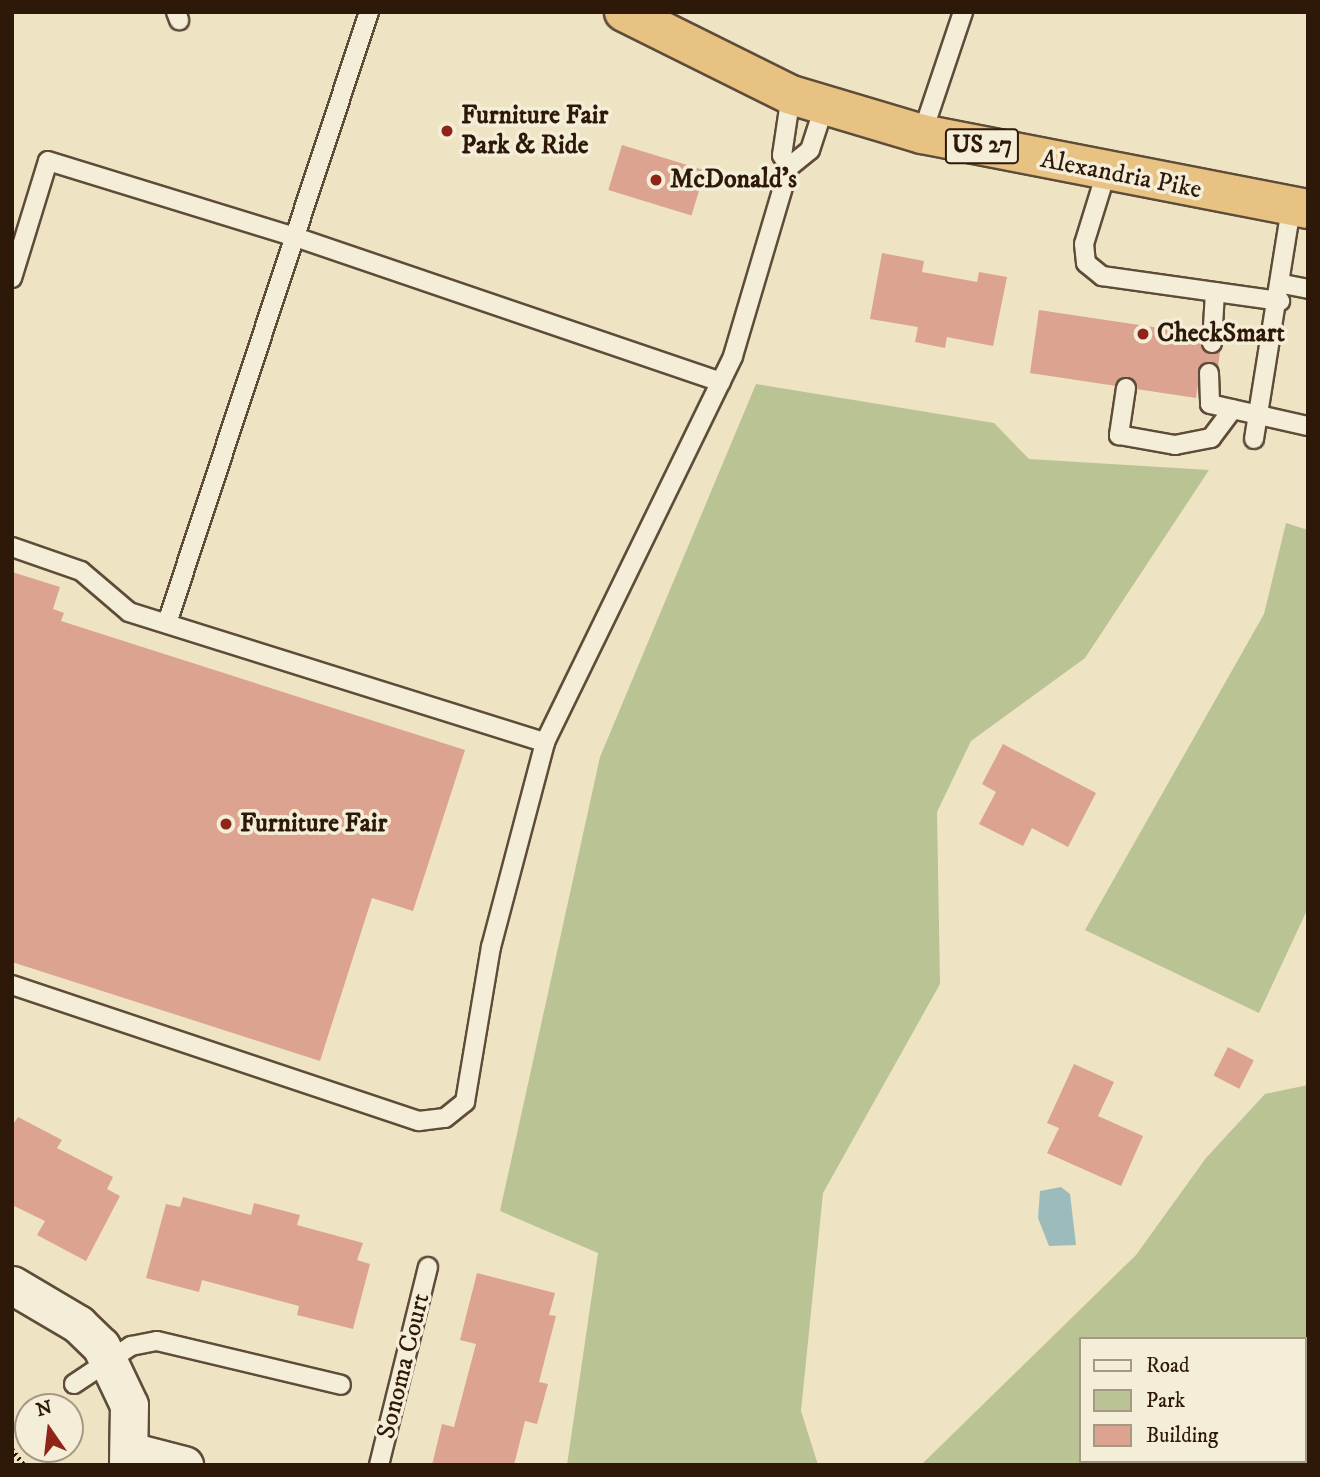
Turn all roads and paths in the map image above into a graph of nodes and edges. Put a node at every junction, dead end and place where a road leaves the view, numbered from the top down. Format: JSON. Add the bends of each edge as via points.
{"nodes":[{"id":1,"x":369,"y":12,"type":"edge"},
{"id":2,"x":624,"y":12,"type":"edge"},
{"id":3,"x":963,"y":12,"type":"edge"},
{"id":4,"x":808,"y":100,"type":"junction"},
{"id":5,"x":922,"y":134,"type":"junction"},
{"id":6,"x":789,"y":167,"type":"junction"},
{"id":7,"x":1106,"y":173,"type":"junction"},
{"id":8,"x":1300,"y":208,"type":"edge"},
{"id":9,"x":292,"y":236,"type":"junction"},
{"id":10,"x":12,"y":278,"type":"edge"},
{"id":11,"x":1308,"y":289,"type":"edge"},
{"id":12,"x":1215,"y":292,"type":"junction"},
{"id":13,"x":1281,"y":293,"type":"junction"},
{"id":14,"x":1212,"y":343,"type":"dead end"},
{"id":15,"x":1209,"y":373,"type":"dead end"},
{"id":16,"x":721,"y":382,"type":"junction"},
{"id":17,"x":1126,"y":388,"type":"dead end"},
{"id":18,"x":1233,"y":409,"type":"junction"},
{"id":19,"x":1259,"y":415,"type":"junction"},
{"id":20,"x":1308,"y":426,"type":"edge"},
{"id":21,"x":1255,"y":439,"type":"dead end"},
{"id":22,"x":12,"y":547,"type":"edge"},
{"id":23,"x":167,"y":623,"type":"junction"},
{"id":24,"x":545,"y":742,"type":"junction"},
{"id":25,"x":12,"y":985,"type":"edge"},
{"id":26,"x":428,"y":1267,"type":"dead end"},
{"id":27,"x":12,"y":1285,"type":"edge"},
{"id":28,"x":109,"y":1359,"type":"junction"},
{"id":29,"x":74,"y":1384,"type":"dead end"},
{"id":30,"x":341,"y":1385,"type":"dead end"},
{"id":31,"x":128,"y":1458,"type":"edge"},
{"id":32,"x":184,"y":1465,"type":"edge"},
{"id":33,"x":379,"y":1465,"type":"edge"}],
"edges":[{"from":1,"to":9,"type":"lane"},
{"from":2,"to":4,"type":"highway","name":"Alexandria Pike","number":"US 27"},
{"from":3,"to":5,"type":"lane"},
{"from":4,"to":5,"type":"highway","name":"Alexandria Pike","number":"US 27"},
{"from":4,"to":6,"type":"lane","via":[[782,155]]},
{"from":4,"to":6,"type":"lane","via":[[810,150]]},
{"from":5,"to":7,"type":"highway","name":"Alexandria Pike","number":"US 27"},
{"from":6,"to":16,"type":"lane","via":[[747,322]]},
{"from":7,"to":8,"type":"highway","name":"Alexandria Pike","number":"US 27"},
{"from":7,"to":12,"type":"lane","via":[[1084,244],[1086,263],[1102,276]]},
{"from":8,"to":13,"type":"lane"},
{"from":9,"to":10,"type":"lane","via":[[48,161]]},
{"from":9,"to":16,"type":"lane"},
{"from":9,"to":23,"type":"lane"},
{"from":11,"to":13,"type":"lane"},
{"from":12,"to":13,"type":"lane"},
{"from":12,"to":14,"type":"lane"},
{"from":13,"to":19,"type":"lane"},
{"from":15,"to":18,"type":"lane","via":[[1210,404]]},
{"from":16,"to":24,"type":"lane"},
{"from":17,"to":18,"type":"lane","via":[[1119,435],[1175,445],[1211,438]]},
{"from":18,"to":19,"type":"lane"},
{"from":19,"to":20,"type":"lane"},
{"from":19,"to":21,"type":"lane"},
{"from":22,"to":23,"type":"lane","via":[[81,570],[129,612]]},
{"from":23,"to":24,"type":"lane"},
{"from":24,"to":25,"type":"lane","via":[[491,947],[465,1102],[446,1118],[419,1121],[380,1110]]},
{"from":26,"to":33,"type":"lane","name":"Sonoma Court"},
{"from":27,"to":28,"type":"street","via":[[78,1324]]},
{"from":28,"to":29,"type":"lane"},
{"from":28,"to":30,"type":"lane","via":[[131,1346],[178,1341]]},
{"from":28,"to":31,"type":"street","via":[[129,1405]]},
{"from":31,"to":32,"type":"street"}]}
